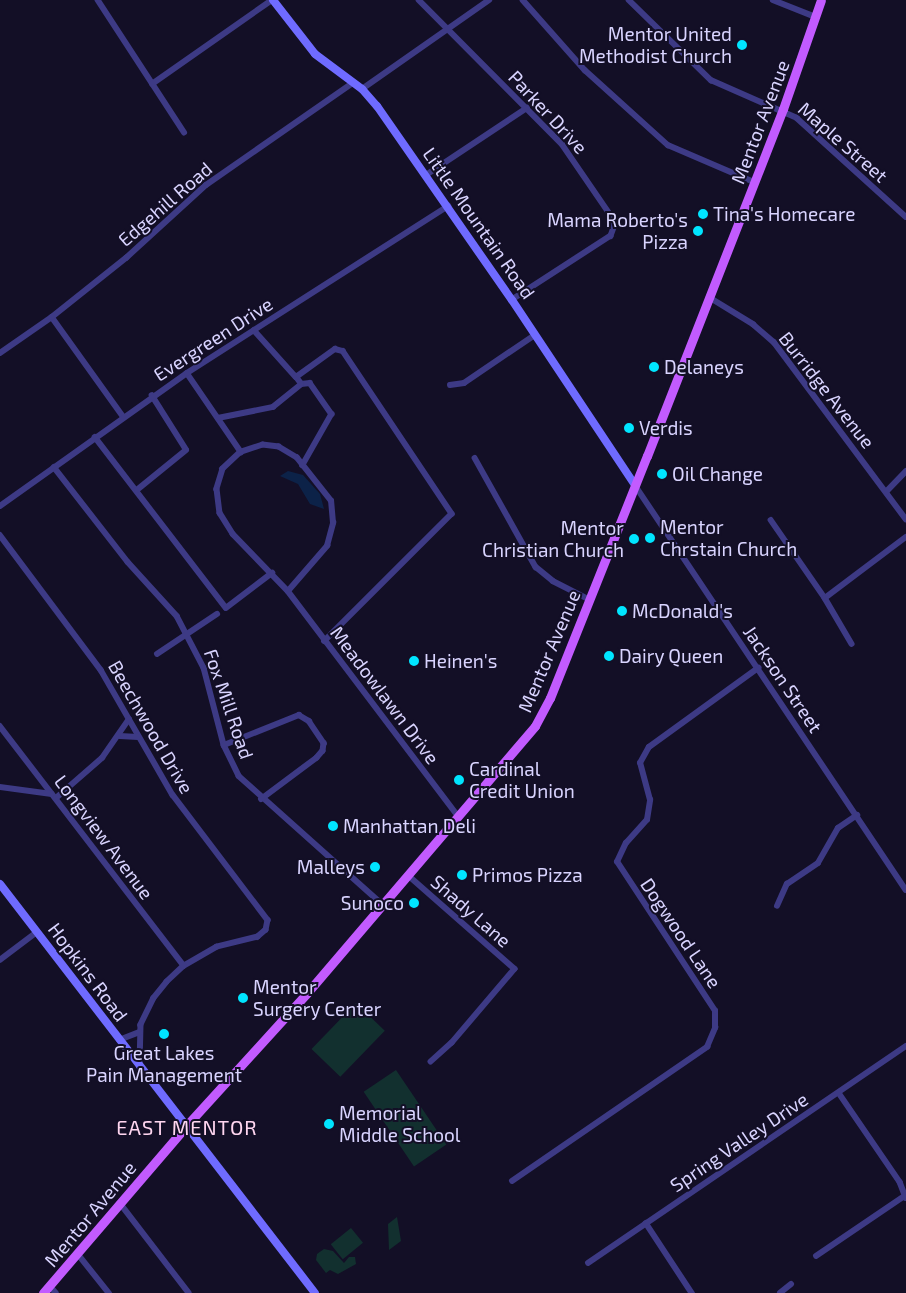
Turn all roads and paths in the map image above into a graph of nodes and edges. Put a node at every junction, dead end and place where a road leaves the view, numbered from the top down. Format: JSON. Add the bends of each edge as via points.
{"nodes":[{"id":1,"x":98,"y":0,"type":"edge"},
{"id":2,"x":273,"y":0,"type":"edge"},
{"id":3,"x":419,"y":0,"type":"edge"},
{"id":4,"x":489,"y":0,"type":"edge"},
{"id":5,"x":523,"y":0,"type":"edge"},
{"id":6,"x":629,"y":0,"type":"edge"},
{"id":7,"x":772,"y":0,"type":"edge"},
{"id":8,"x":821,"y":0,"type":"edge"},
{"id":9,"x":816,"y":17,"type":"junction"},
{"id":10,"x":446,"y":29,"type":"junction"},
{"id":11,"x":353,"y":83,"type":"junction"},
{"id":12,"x":152,"y":84,"type":"junction"},
{"id":13,"x":362,"y":89,"type":"junction"},
{"id":14,"x":527,"y":108,"type":"junction"},
{"id":15,"x":783,"y":109,"type":"junction"},
{"id":16,"x":184,"y":132,"type":"dead end"},
{"id":17,"x":426,"y":175,"type":"junction"},
{"id":18,"x":754,"y":182,"type":"junction"},
{"id":19,"x":448,"y":206,"type":"junction"},
{"id":20,"x":906,"y":217,"type":"edge"},
{"id":21,"x":708,"y":297,"type":"junction"},
{"id":22,"x":512,"y":300,"type":"junction"},
{"id":23,"x":52,"y":317,"type":"junction"},
{"id":24,"x":254,"y":330,"type":"junction"},
{"id":25,"x":535,"y":335,"type":"junction"},
{"id":26,"x":0,"y":353,"type":"edge"},
{"id":27,"x":187,"y":373,"type":"junction"},
{"id":28,"x":296,"y":377,"type":"junction"},
{"id":29,"x":301,"y":384,"type":"junction"},
{"id":30,"x":450,"y":385,"type":"dead end"},
{"id":31,"x":152,"y":396,"type":"junction"},
{"id":32,"x":123,"y":416,"type":"junction"},
{"id":33,"x":218,"y":418,"type":"junction"},
{"id":34,"x":95,"y":437,"type":"junction"},
{"id":35,"x":241,"y":452,"type":"junction"},
{"id":36,"x":474,"y":458,"type":"dead end"},
{"id":37,"x":303,"y":465,"type":"junction"},
{"id":38,"x":54,"y":467,"type":"junction"},
{"id":39,"x":906,"y":471,"type":"edge"},
{"id":40,"x":635,"y":484,"type":"junction"},
{"id":41,"x":137,"y":490,"type":"junction"},
{"id":42,"x":886,"y":492,"type":"junction"},
{"id":43,"x":0,"y":506,"type":"edge"},
{"id":44,"x":906,"y":519,"type":"edge"},
{"id":45,"x":771,"y":520,"type":"dead end"},
{"id":46,"x":0,"y":535,"type":"edge"},
{"id":47,"x":906,"y":537,"type":"edge"},
{"id":48,"x":272,"y":573,"type":"junction"},
{"id":49,"x":288,"y":591,"type":"junction"},
{"id":50,"x":825,"y":598,"type":"junction"},
{"id":51,"x":588,"y":599,"type":"junction"},
{"id":52,"x":217,"y":614,"type":"dead end"},
{"id":53,"x":187,"y":635,"type":"junction"},
{"id":54,"x":325,"y":641,"type":"junction"},
{"id":55,"x":852,"y":644,"type":"dead end"},
{"id":56,"x":157,"y":654,"type":"dead end"},
{"id":57,"x":758,"y":668,"type":"junction"},
{"id":58,"x":129,"y":719,"type":"junction"},
{"id":59,"x":0,"y":726,"type":"edge"},
{"id":60,"x":120,"y":736,"type":"junction"},
{"id":61,"x":138,"y":737,"type":"junction"},
{"id":62,"x":224,"y":746,"type":"junction"},
{"id":63,"x":0,"y":787,"type":"edge"},
{"id":64,"x":54,"y":796,"type":"junction"},
{"id":65,"x":262,"y":799,"type":"junction"},
{"id":66,"x":857,"y":815,"type":"junction"},
{"id":67,"x":459,"y":817,"type":"junction"},
{"id":68,"x":408,"y":875,"type":"junction"},
{"id":69,"x":0,"y":884,"type":"edge"},
{"id":70,"x":906,"y":890,"type":"edge"},
{"id":71,"x":382,"y":904,"type":"junction"},
{"id":72,"x":778,"y":906,"type":"dead end"},
{"id":73,"x":37,"y":932,"type":"junction"},
{"id":74,"x":0,"y":960,"type":"edge"},
{"id":75,"x":184,"y":966,"type":"junction"},
{"id":76,"x":140,"y":1032,"type":"junction"},
{"id":77,"x":120,"y":1040,"type":"junction"},
{"id":78,"x":906,"y":1046,"type":"edge"},
{"id":79,"x":431,"y":1062,"type":"dead end"},
{"id":80,"x":140,"y":1068,"type":"junction"},
{"id":81,"x":839,"y":1093,"type":"junction"},
{"id":82,"x":186,"y":1126,"type":"junction"},
{"id":83,"x":512,"y":1181,"type":"dead end"},
{"id":84,"x":906,"y":1197,"type":"edge"},
{"id":85,"x":120,"y":1203,"type":"junction"},
{"id":86,"x":646,"y":1223,"type":"junction"},
{"id":87,"x":78,"y":1254,"type":"junction"},
{"id":88,"x":816,"y":1256,"type":"dead end"},
{"id":89,"x":588,"y":1263,"type":"dead end"},
{"id":90,"x":791,"y":1284,"type":"dead end"},
{"id":91,"x":53,"y":1289,"type":"edge"},
{"id":92,"x":43,"y":1293,"type":"edge"},
{"id":93,"x":108,"y":1293,"type":"edge"},
{"id":94,"x":189,"y":1293,"type":"edge"},
{"id":95,"x":316,"y":1293,"type":"edge"},
{"id":96,"x":692,"y":1293,"type":"edge"},
{"id":97,"x":780,"y":1293,"type":"edge"}],
"edges":[{"from":1,"to":12,"type":"street"},
{"from":2,"to":11,"type":"street","name":"Little Mountain Road","via":[[302,41],[324,63]]},
{"from":2,"to":12,"type":"street"},
{"from":3,"to":10,"type":"street","name":"Parker Drive"},
{"from":4,"to":10,"type":"street"},
{"from":5,"to":18,"type":"street","via":[[585,70],[668,145]]},
{"from":6,"to":15,"type":"street","name":"Maple Street","via":[[711,80]]},
{"from":7,"to":9,"type":"street"},
{"from":8,"to":9,"type":"main road","name":"Mentor Avenue"},
{"from":9,"to":15,"type":"main road","name":"Mentor Avenue"},
{"from":10,"to":13,"type":"street"},
{"from":10,"to":14,"type":"street","name":"Parker Drive"},
{"from":11,"to":13,"type":"street","name":"Little Mountain Road"},
{"from":11,"to":23,"type":"street","name":"Edgehill Road","via":[[206,185],[126,258]]},
{"from":12,"to":16,"type":"street"},
{"from":13,"to":17,"type":"street","name":"Little Mountain Road"},
{"from":14,"to":17,"type":"street"},
{"from":14,"to":22,"type":"street","name":"Parker Drive","via":[[572,156],[615,225],[611,236],[602,243]]},
{"from":15,"to":18,"type":"main road","name":"Mentor Avenue"},
{"from":15,"to":20,"type":"street","name":"Maple Street"},
{"from":17,"to":19,"type":"street","name":"Little Mountain Road"},
{"from":18,"to":21,"type":"main road","name":"Mentor Avenue"},
{"from":19,"to":22,"type":"street","name":"Little Mountain Road"},
{"from":19,"to":24,"type":"street","name":"Evergreen Drive"},
{"from":21,"to":40,"type":"main road","name":"Mentor Avenue"},
{"from":21,"to":42,"type":"street","name":"Burridge Avenue","via":[[753,324],[774,342]]},
{"from":22,"to":25,"type":"street","name":"Little Mountain Road"},
{"from":23,"to":26,"type":"street","name":"Edgehill Road"},
{"from":23,"to":32,"type":"street"},
{"from":24,"to":27,"type":"street","name":"Evergreen Drive"},
{"from":24,"to":28,"type":"street"},
{"from":25,"to":30,"type":"street","via":[[464,383]]},
{"from":25,"to":40,"type":"street","name":"Little Mountain Road"},
{"from":27,"to":31,"type":"street","name":"Evergreen Drive"},
{"from":27,"to":33,"type":"street"},
{"from":28,"to":29,"type":"street"},
{"from":28,"to":54,"type":"street","via":[[335,349],[343,351],[452,514]]},
{"from":29,"to":33,"type":"street","via":[[273,407]]},
{"from":29,"to":37,"type":"street","via":[[310,383],[332,414]]},
{"from":31,"to":32,"type":"street","name":"Evergreen Drive"},
{"from":31,"to":41,"type":"street","via":[[186,450]]},
{"from":32,"to":34,"type":"street","name":"Evergreen Drive"},
{"from":33,"to":35,"type":"street"},
{"from":34,"to":38,"type":"street","name":"Evergreen Drive"},
{"from":34,"to":41,"type":"street"},
{"from":35,"to":37,"type":"street","name":"Meadowlawn Drive","via":[[263,445],[279,447]]},
{"from":35,"to":48,"type":"street","name":"Meadowlawn Drive","via":[[223,469],[217,490],[220,513],[234,534]]},
{"from":36,"to":51,"type":"street","via":[[536,567],[561,586]]},
{"from":37,"to":49,"type":"street","name":"Meadowlawn Drive","via":[[331,501],[332,523],[327,546]]},
{"from":38,"to":43,"type":"street","name":"Evergreen Drive"},
{"from":38,"to":53,"type":"street","name":"Fox Mill Road","via":[[128,562],[177,616]]},
{"from":39,"to":42,"type":"street"},
{"from":40,"to":51,"type":"main road","name":"Mentor Avenue"},
{"from":40,"to":57,"type":"street","name":"Jackson Street"},
{"from":41,"to":48,"type":"street","via":[[226,608]]},
{"from":42,"to":44,"type":"street","name":"Burridge Avenue"},
{"from":45,"to":50,"type":"street"},
{"from":46,"to":58,"type":"street","name":"Beechwood Drive","via":[[97,663]]},
{"from":47,"to":50,"type":"street"},
{"from":48,"to":49,"type":"street","name":"Meadowlawn Drive"},
{"from":49,"to":54,"type":"street","name":"Meadowlawn Drive"},
{"from":50,"to":55,"type":"street"},
{"from":51,"to":67,"type":"main road","name":"Mentor Avenue","via":[[550,698],[535,726]]},
{"from":52,"to":53,"type":"street"},
{"from":53,"to":56,"type":"street"},
{"from":53,"to":62,"type":"street","name":"Fox Mill Road","via":[[204,668]]},
{"from":54,"to":67,"type":"street","name":"Meadowlawn Drive"},
{"from":57,"to":66,"type":"street","name":"Jackson Street"},
{"from":57,"to":83,"type":"street","name":"Dogwood Lane","via":[[649,747],[640,763],[650,800],[647,820],[626,843],[617,862],[715,1011],[715,1028],[707,1047]]},
{"from":58,"to":60,"type":"street"},
{"from":58,"to":61,"type":"street","name":"Beechwood Drive"},
{"from":59,"to":64,"type":"street","name":"Longview Avenue"},
{"from":60,"to":61,"type":"street"},
{"from":60,"to":64,"type":"street","via":[[87,773]]},
{"from":61,"to":75,"type":"street","name":"Beechwood Drive","via":[[183,810],[267,917],[268,924],[262,934],[217,946]]},
{"from":62,"to":65,"type":"street","name":"Fox Mill Road","via":[[239,776]]},
{"from":62,"to":65,"type":"street","via":[[300,715],[309,721],[324,743],[323,751]]},
{"from":63,"to":64,"type":"street"},
{"from":64,"to":75,"type":"street","name":"Longview Avenue"},
{"from":65,"to":71,"type":"street","name":"Fox Mill Road"},
{"from":66,"to":70,"type":"street","name":"Jackson Street"},
{"from":66,"to":72,"type":"street","via":[[838,828],[818,863],[787,884]]},
{"from":67,"to":68,"type":"main road","name":"Mentor Avenue"},
{"from":68,"to":71,"type":"main road","name":"Mentor Avenue"},
{"from":68,"to":79,"type":"street","name":"Shady Lane","via":[[515,969],[452,1043]]},
{"from":69,"to":73,"type":"street","name":"Hopkins Road"},
{"from":71,"to":82,"type":"main road","name":"Mentor Avenue","via":[[307,993]]},
{"from":73,"to":74,"type":"street"},
{"from":73,"to":77,"type":"street","name":"Hopkins Road"},
{"from":75,"to":76,"type":"street","via":[[154,998]]},
{"from":76,"to":77,"type":"street"},
{"from":76,"to":80,"type":"street"},
{"from":77,"to":80,"type":"street","name":"Hopkins Road"},
{"from":78,"to":81,"type":"street","name":"Spring Valley Drive"},
{"from":80,"to":82,"type":"street","name":"Hopkins Road"},
{"from":81,"to":84,"type":"street","via":[[900,1182]]},
{"from":81,"to":86,"type":"street","name":"Spring Valley Drive"},
{"from":82,"to":85,"type":"main road","name":"Mentor Avenue"},
{"from":82,"to":95,"type":"street","name":"Hopkins Road"},
{"from":84,"to":88,"type":"street"},
{"from":85,"to":87,"type":"main road","name":"Mentor Avenue"},
{"from":85,"to":94,"type":"street"},
{"from":86,"to":89,"type":"street","name":"Spring Valley Drive"},
{"from":86,"to":96,"type":"street"},
{"from":87,"to":91,"type":"main road","name":"Mentor Avenue"},
{"from":87,"to":93,"type":"street"},
{"from":90,"to":97,"type":"street"},
{"from":91,"to":92,"type":"main road","name":"Mentor Avenue"}]}
